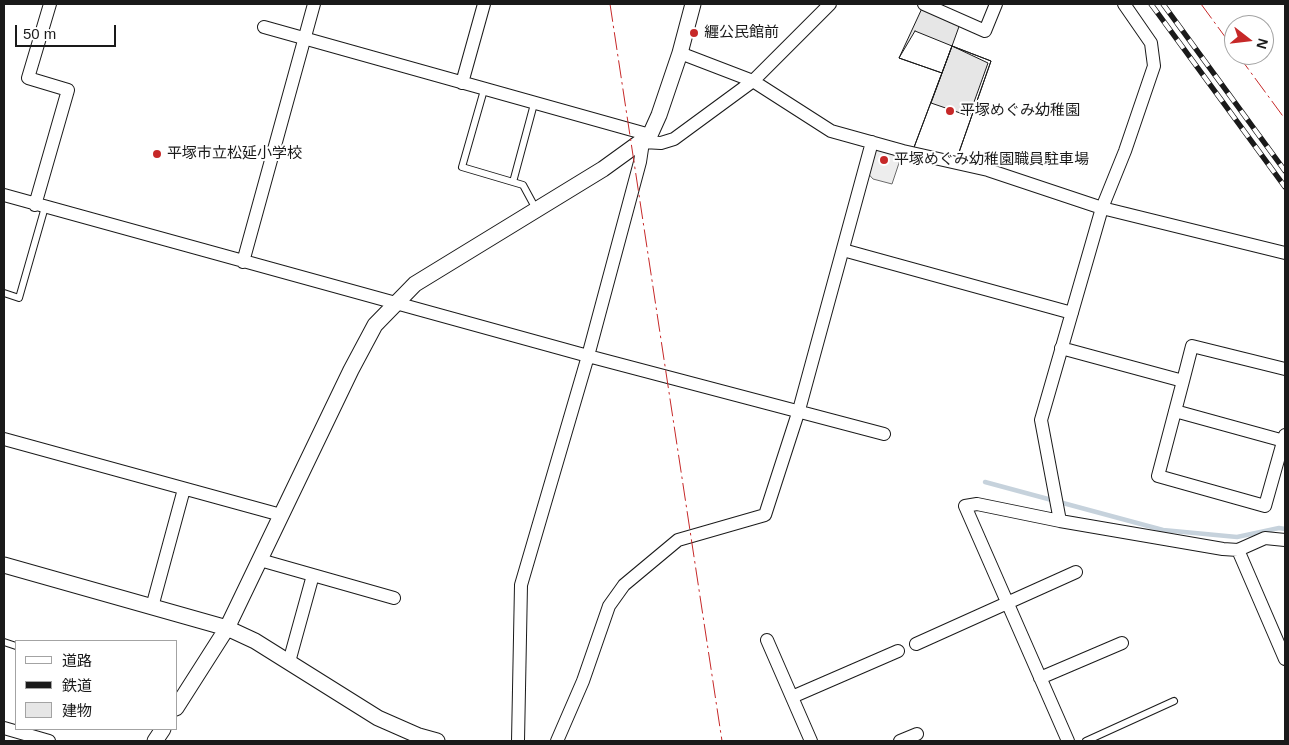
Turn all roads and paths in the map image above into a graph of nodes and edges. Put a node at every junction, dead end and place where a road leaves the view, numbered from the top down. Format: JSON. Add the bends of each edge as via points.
{"nodes":[{"id":1,"x":50,"y":4,"type":"edge"},
{"id":2,"x":314,"y":4,"type":"edge"},
{"id":3,"x":484,"y":4,"type":"edge"},
{"id":4,"x":693,"y":4,"type":"edge"},
{"id":5,"x":830,"y":4,"type":"edge"},
{"id":6,"x":924,"y":4,"type":"edge"},
{"id":7,"x":996,"y":4,"type":"edge"},
{"id":8,"x":1124,"y":4,"type":"edge"},
{"id":9,"x":264,"y":27,"type":"dead end"},
{"id":10,"x":304,"y":39,"type":"junction"},
{"id":11,"x":680,"y":53,"type":"junction"},
{"id":12,"x":754,"y":81,"type":"junction"},
{"id":13,"x":462,"y":83,"type":"junction"},
{"id":14,"x":484,"y":90,"type":"junction"},
{"id":15,"x":534,"y":104,"type":"junction"},
{"id":16,"x":647,"y":138,"type":"junction"},
{"id":17,"x":872,"y":142,"type":"junction"},
{"id":18,"x":513,"y":182,"type":"junction"},
{"id":19,"x":4,"y":196,"type":"edge"},
{"id":20,"x":40,"y":206,"type":"junction"},
{"id":21,"x":1102,"y":208,"type":"junction"},
{"id":22,"x":536,"y":209,"type":"junction"},
{"id":23,"x":843,"y":250,"type":"junction"},
{"id":24,"x":1285,"y":253,"type":"edge"},
{"id":25,"x":243,"y":262,"type":"junction"},
{"id":26,"x":4,"y":293,"type":"edge"},
{"id":27,"x":395,"y":303,"type":"junction"},
{"id":28,"x":1072,"y":313,"type":"junction"},
{"id":29,"x":1061,"y":348,"type":"junction"},
{"id":30,"x":588,"y":356,"type":"junction"},
{"id":31,"x":1285,"y":369,"type":"edge"},
{"id":32,"x":1183,"y":381,"type":"junction"},
{"id":33,"x":799,"y":410,"type":"junction"},
{"id":34,"x":1175,"y":411,"type":"junction"},
{"id":35,"x":884,"y":434,"type":"dead end"},
{"id":36,"x":1285,"y":438,"type":"edge"},
{"id":37,"x":4,"y":439,"type":"edge"},
{"id":38,"x":1280,"y":474,"type":"edge"},
{"id":39,"x":184,"y":489,"type":"junction"},
{"id":40,"x":281,"y":515,"type":"junction"},
{"id":41,"x":1060,"y":521,"type":"junction"},
{"id":42,"x":1285,"y":540,"type":"edge"},
{"id":43,"x":1238,"y":550,"type":"junction"},
{"id":44,"x":260,"y":560,"type":"junction"},
{"id":45,"x":4,"y":565,"type":"edge"},
{"id":46,"x":1076,"y":572,"type":"dead end"},
{"id":47,"x":313,"y":575,"type":"junction"},
{"id":48,"x":394,"y":598,"type":"dead end"},
{"id":49,"x":1008,"y":604,"type":"junction"},
{"id":50,"x":152,"y":607,"type":"junction"},
{"id":51,"x":227,"y":628,"type":"junction"},
{"id":52,"x":767,"y":640,"type":"dead end"},
{"id":53,"x":1122,"y":643,"type":"dead end"},
{"id":54,"x":916,"y":644,"type":"dead end"},
{"id":55,"x":898,"y":652,"type":"dead end"},
{"id":56,"x":1285,"y":657,"type":"edge"},
{"id":57,"x":289,"y":662,"type":"junction"},
{"id":58,"x":1040,"y":678,"type":"junction"},
{"id":59,"x":181,"y":691,"type":"edge"},
{"id":60,"x":792,"y":697,"type":"junction"},
{"id":61,"x":1174,"y":701,"type":"dead end"},
{"id":62,"x":4,"y":728,"type":"edge"},
{"id":63,"x":162,"y":730,"type":"edge"},
{"id":64,"x":917,"y":734,"type":"dead end"},
{"id":65,"x":49,"y":741,"type":"edge"},
{"id":66,"x":155,"y":741,"type":"edge"},
{"id":67,"x":436,"y":741,"type":"edge"},
{"id":68,"x":518,"y":741,"type":"edge"},
{"id":69,"x":557,"y":741,"type":"edge"},
{"id":70,"x":811,"y":741,"type":"edge"},
{"id":71,"x":900,"y":741,"type":"edge"},
{"id":72,"x":1068,"y":741,"type":"edge"},
{"id":73,"x":1086,"y":741,"type":"edge"}],
"edges":[{"from":1,"to":20,"type":"street","via":[[28,78],[68,90]]},
{"from":2,"to":10,"type":"street"},
{"from":3,"to":13,"type":"street"},
{"from":4,"to":11,"type":"street"},
{"from":5,"to":12,"type":"street"},
{"from":6,"to":7,"type":"street","via":[[985,31]]},
{"from":8,"to":21,"type":"street","via":[[1151,43],[1154,66]]},
{"from":9,"to":10,"type":"street"},
{"from":10,"to":13,"type":"street"},
{"from":10,"to":25,"type":"street"},
{"from":11,"to":12,"type":"street"},
{"from":11,"to":16,"type":"street","via":[[660,115]]},
{"from":12,"to":16,"type":"street","via":[[674,139],[661,143]]},
{"from":12,"to":17,"type":"street","via":[[831,131]]},
{"from":13,"to":14,"type":"street"},
{"from":14,"to":15,"type":"street"},
{"from":14,"to":18,"type":"lane","via":[[462,167]]},
{"from":15,"to":16,"type":"street"},
{"from":15,"to":18,"type":"lane"},
{"from":16,"to":22,"type":"street"},
{"from":16,"to":30,"type":"street"},
{"from":17,"to":21,"type":"street","via":[[988,170]]},
{"from":17,"to":23,"type":"street"},
{"from":18,"to":22,"type":"lane","via":[[523,186]]},
{"from":19,"to":20,"type":"street"},
{"from":20,"to":25,"type":"street"},
{"from":20,"to":26,"type":"lane","via":[[19,298]]},
{"from":21,"to":24,"type":"street"},
{"from":21,"to":28,"type":"street"},
{"from":22,"to":27,"type":"street","via":[[415,284]]},
{"from":23,"to":28,"type":"street"},
{"from":23,"to":33,"type":"street"},
{"from":25,"to":27,"type":"street"},
{"from":27,"to":30,"type":"street"},
{"from":27,"to":40,"type":"street","via":[[371,332]]},
{"from":28,"to":29,"type":"street"},
{"from":29,"to":32,"type":"street"},
{"from":29,"to":41,"type":"street","via":[[1041,420]]},
{"from":30,"to":33,"type":"street"},
{"from":30,"to":68,"type":"street","via":[[521,585]]},
{"from":31,"to":32,"type":"street","via":[[1192,346]]},
{"from":32,"to":34,"type":"street"},
{"from":33,"to":35,"type":"street"},
{"from":33,"to":69,"type":"street","via":[[765,515],[678,540],[624,585],[609,606]]},
{"from":34,"to":36,"type":"street"},
{"from":34,"to":38,"type":"street","via":[[1158,476],[1265,506]]},
{"from":36,"to":38,"type":"street"},
{"from":37,"to":39,"type":"street"},
{"from":39,"to":40,"type":"street"},
{"from":39,"to":50,"type":"street"},
{"from":40,"to":44,"type":"street"},
{"from":41,"to":43,"type":"street"},
{"from":41,"to":49,"type":"street","via":[[977,504],[965,506]]},
{"from":42,"to":43,"type":"street","via":[[1265,538]]},
{"from":43,"to":56,"type":"street"},
{"from":44,"to":47,"type":"street"},
{"from":44,"to":51,"type":"street"},
{"from":45,"to":50,"type":"street"},
{"from":46,"to":49,"type":"street"},
{"from":47,"to":48,"type":"street"},
{"from":47,"to":57,"type":"street"},
{"from":49,"to":54,"type":"street"},
{"from":49,"to":58,"type":"street"},
{"from":50,"to":51,"type":"street"},
{"from":51,"to":57,"type":"street"},
{"from":51,"to":59,"type":"street"},
{"from":52,"to":60,"type":"street"},
{"from":53,"to":58,"type":"street"},
{"from":55,"to":60,"type":"street"},
{"from":57,"to":67,"type":"street","via":[[378,718]]},
{"from":58,"to":72,"type":"street"},
{"from":60,"to":70,"type":"street"},
{"from":61,"to":73,"type":"lane"},
{"from":62,"to":65,"type":"street"},
{"from":63,"to":66,"type":"street"},
{"from":64,"to":71,"type":"street"}]}
